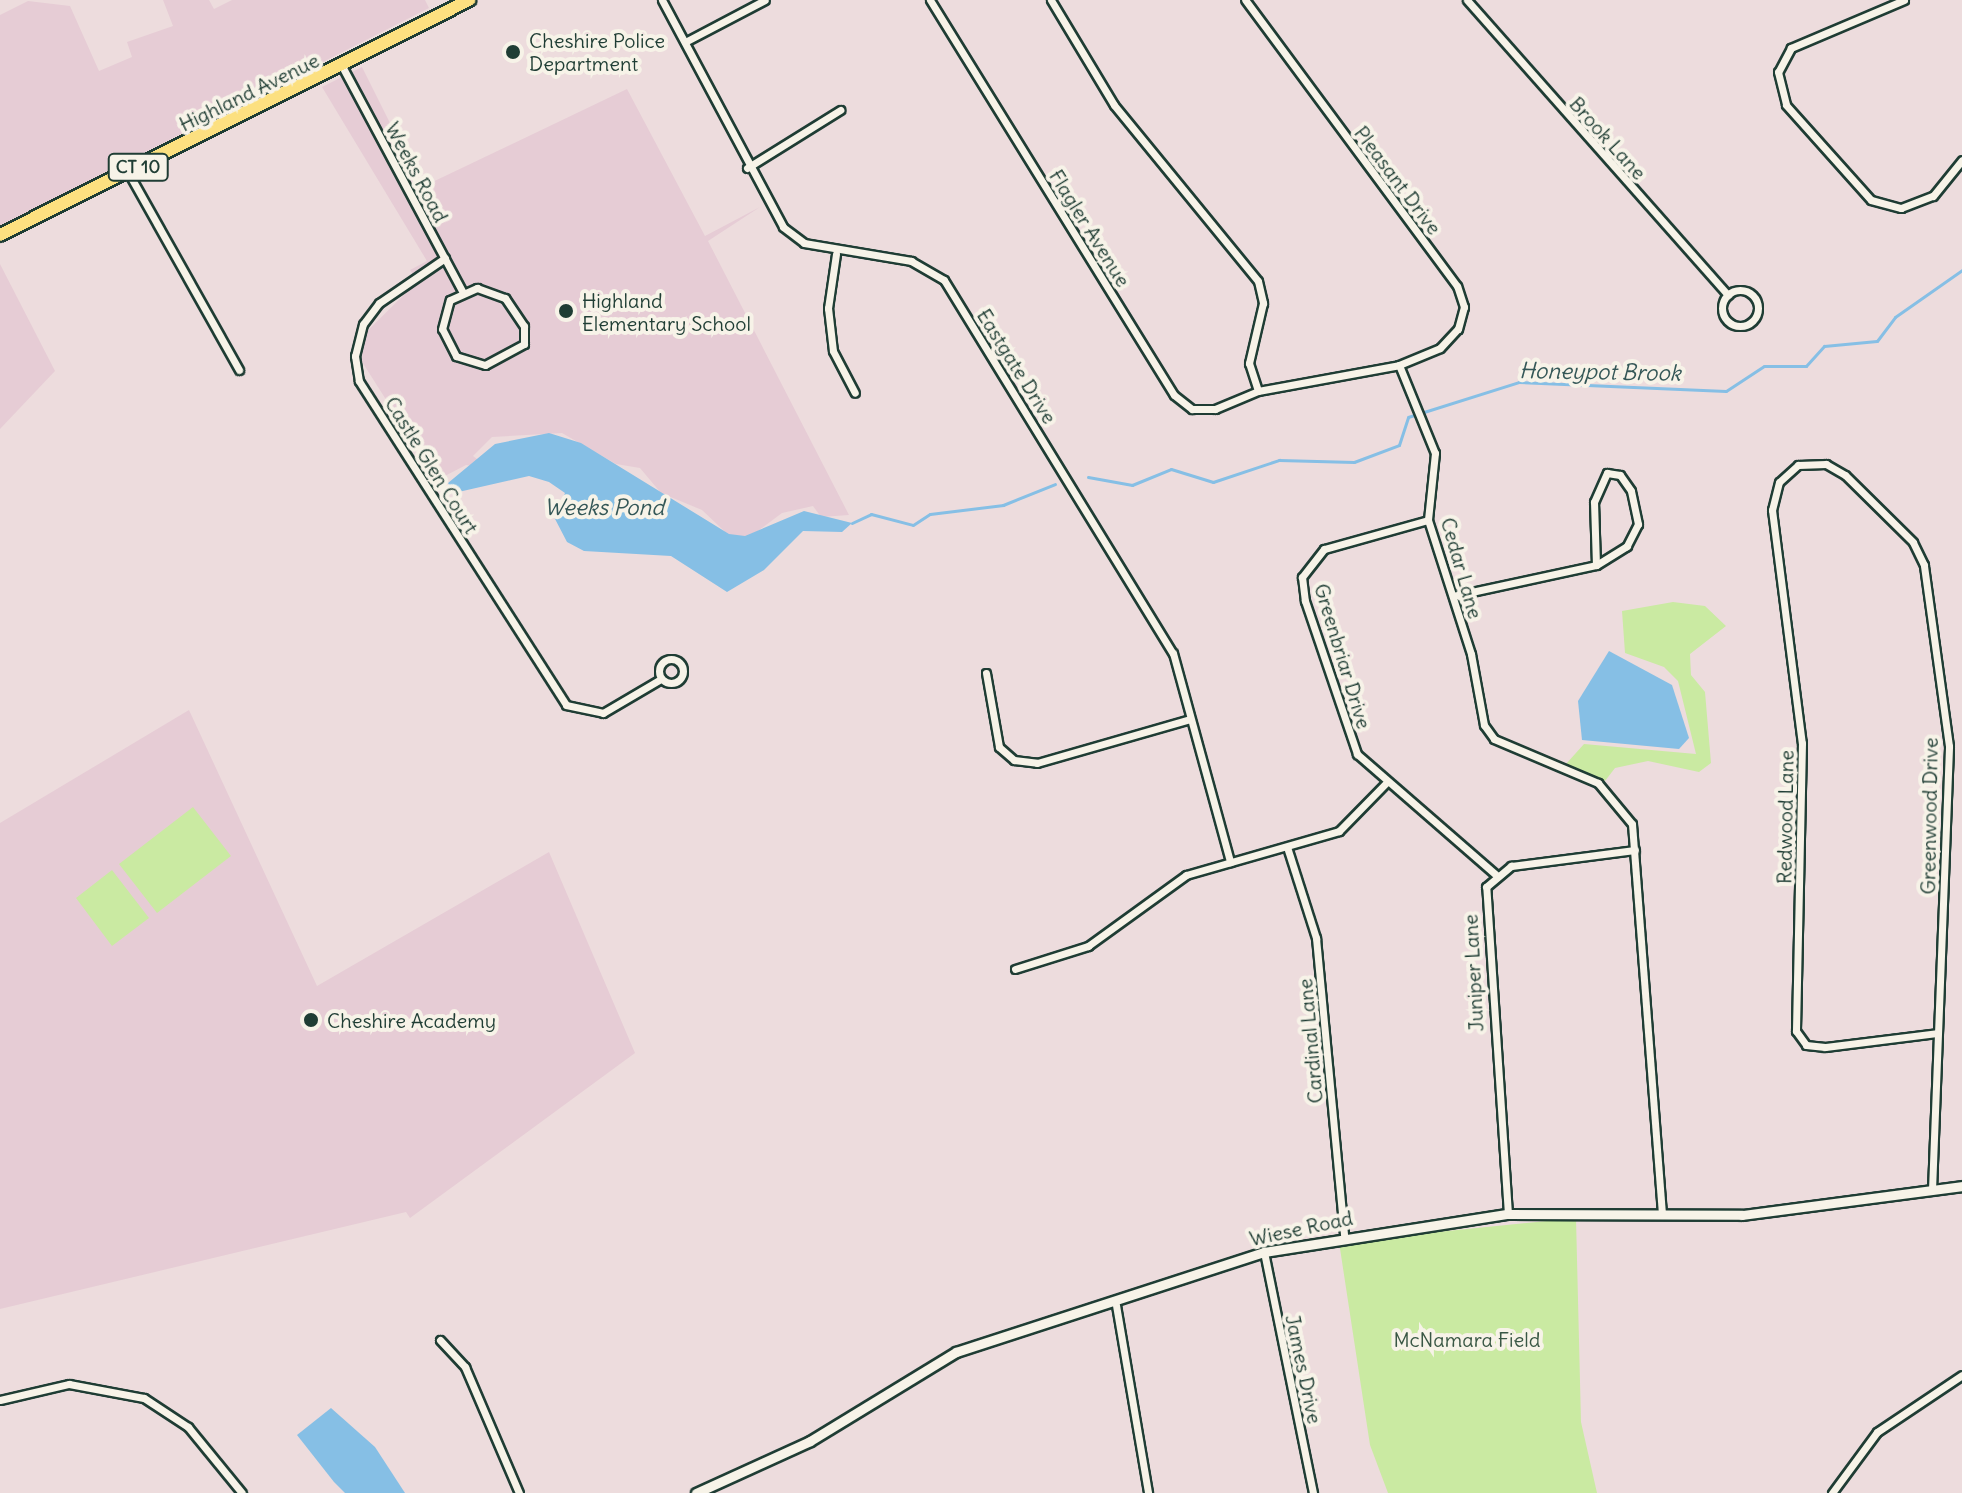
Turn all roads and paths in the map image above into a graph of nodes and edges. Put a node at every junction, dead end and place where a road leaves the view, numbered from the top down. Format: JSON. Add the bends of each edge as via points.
{"nodes":[{"id":1,"x":469,"y":0,"type":"edge"},
{"id":2,"x":662,"y":0,"type":"edge"},
{"id":3,"x":765,"y":0,"type":"edge"},
{"id":4,"x":930,"y":0,"type":"edge"},
{"id":5,"x":1051,"y":0,"type":"edge"},
{"id":6,"x":1245,"y":0,"type":"edge"},
{"id":7,"x":1467,"y":0,"type":"edge"},
{"id":8,"x":1904,"y":0,"type":"edge"},
{"id":9,"x":685,"y":42,"type":"junction"},
{"id":10,"x":343,"y":68,"type":"junction"},
{"id":11,"x":840,"y":110,"type":"dead end"},
{"id":12,"x":1962,"y":160,"type":"edge"},
{"id":13,"x":747,"y":168,"type":"junction"},
{"id":14,"x":128,"y":172,"type":"junction"},
{"id":15,"x":0,"y":235,"type":"edge"},
{"id":16,"x":836,"y":254,"type":"junction"},
{"id":17,"x":445,"y":258,"type":"junction"},
{"id":18,"x":462,"y":291,"type":"junction"},
{"id":19,"x":1728,"y":295,"type":"junction"},
{"id":20,"x":1399,"y":365,"type":"junction"},
{"id":21,"x":239,"y":370,"type":"dead end"},
{"id":22,"x":1258,"y":391,"type":"junction"},
{"id":23,"x":855,"y":393,"type":"dead end"},
{"id":24,"x":1798,"y":465,"type":"joint"},
{"id":25,"x":1428,"y":520,"type":"junction"},
{"id":26,"x":1596,"y":565,"type":"junction"},
{"id":27,"x":1453,"y":596,"type":"junction"},
{"id":28,"x":986,"y":673,"type":"dead end"},
{"id":29,"x":661,"y":679,"type":"dead end"},
{"id":30,"x":1190,"y":719,"type":"junction"},
{"id":31,"x":1949,"y":746,"type":"junction"},
{"id":32,"x":1962,"y":746,"type":"edge"},
{"id":33,"x":1386,"y":783,"type":"junction"},
{"id":34,"x":1287,"y":847,"type":"junction"},
{"id":35,"x":1635,"y":850,"type":"junction"},
{"id":36,"x":1230,"y":862,"type":"junction"},
{"id":37,"x":1496,"y":875,"type":"junction"},
{"id":38,"x":1015,"y":969,"type":"dead end"},
{"id":39,"x":1937,"y":1033,"type":"junction"},
{"id":40,"x":1962,"y":1186,"type":"edge"},
{"id":41,"x":1932,"y":1190,"type":"junction"},
{"id":42,"x":1662,"y":1211,"type":"junction"},
{"id":43,"x":1508,"y":1214,"type":"junction"},
{"id":44,"x":1344,"y":1236,"type":"junction"},
{"id":45,"x":1264,"y":1252,"type":"junction"},
{"id":46,"x":1116,"y":1305,"type":"junction"},
{"id":47,"x":440,"y":1340,"type":"dead end"},
{"id":48,"x":1962,"y":1375,"type":"edge"},
{"id":49,"x":0,"y":1400,"type":"edge"},
{"id":50,"x":242,"y":1493,"type":"edge"},
{"id":51,"x":519,"y":1493,"type":"edge"},
{"id":52,"x":696,"y":1493,"type":"edge"},
{"id":53,"x":1148,"y":1493,"type":"edge"},
{"id":54,"x":1313,"y":1493,"type":"edge"},
{"id":55,"x":1832,"y":1493,"type":"edge"}],
"edges":[{"from":1,"to":10,"type":"highway","name":"Highland Avenue","number":"CT 10"},
{"from":2,"to":9,"type":"street","name":"Eastgate Drive"},
{"from":3,"to":9,"type":"street"},
{"from":4,"to":22,"type":"street","name":"Flagler Avenue","via":[[1174,395],[1192,409],[1215,409]]},
{"from":5,"to":22,"type":"street","via":[[1120,113],[1258,281],[1263,303],[1249,363]]},
{"from":6,"to":20,"type":"street","name":"Pleasant Drive","via":[[1457,286],[1464,307],[1458,329],[1440,348]]},
{"from":7,"to":19,"type":"street","name":"Brook Lane"},
{"from":8,"to":12,"type":"street","via":[[1791,48],[1778,72],[1786,105],[1871,200],[1901,208],[1933,196]]},
{"from":9,"to":13,"type":"street","name":"Eastgate Drive"},
{"from":10,"to":14,"type":"highway","name":"Highland Avenue","number":"CT 10"},
{"from":10,"to":17,"type":"street","name":"Weeks Road"},
{"from":11,"to":13,"type":"street"},
{"from":13,"to":16,"type":"street","name":"Eastgate Drive","via":[[783,227]]},
{"from":14,"to":15,"type":"highway","name":"Highland Avenue","number":"CT 10"},
{"from":14,"to":21,"type":"street"},
{"from":16,"to":23,"type":"street","via":[[833,351]]},
{"from":16,"to":30,"type":"street","name":"Eastgate Drive","via":[[911,261],[944,280],[1157,623]]},
{"from":17,"to":18,"type":"street","name":"Weeks Road"},
{"from":17,"to":29,"type":"street","name":"Castle Glen Court","via":[[379,303],[363,324],[355,356],[359,381],[566,705],[603,713]]},
{"from":18,"to":18,"type":"street","via":[[450,300],[442,329],[456,356],[485,365],[524,344],[524,326],[505,298]]},
{"from":19,"to":19,"type":"street","name":"Brook Lane","via":[[1728,320],[1754,319],[1757,302],[1750,293]]},
{"from":20,"to":22,"type":"street"},
{"from":20,"to":25,"type":"street","name":"Cedar Lane","via":[[1435,453]]},
{"from":24,"to":31,"type":"street","name":"Greenwood Drive","via":[[1826,464],[1845,475],[1913,542],[1924,565]]},
{"from":24,"to":39,"type":"street","name":"Redwood Lane","via":[[1779,482],[1772,510],[1802,743],[1796,1031],[1806,1045],[1825,1047]]},
{"from":25,"to":27,"type":"street","name":"Cedar Lane"},
{"from":25,"to":33,"type":"street","name":"Greenbriar Drive","via":[[1324,549],[1302,577],[1357,754]]},
{"from":26,"to":26,"type":"street","via":[[1627,546],[1638,524],[1620,475],[1607,473],[1598,482]]},
{"from":26,"to":27,"type":"street"},
{"from":27,"to":35,"type":"street","name":"Cedar Lane","via":[[1484,725],[1494,739],[1598,783],[1632,824]]},
{"from":28,"to":30,"type":"street","via":[[999,747],[1014,760],[1037,763]]},
{"from":30,"to":36,"type":"street","name":"Eastgate Drive"},
{"from":31,"to":32,"type":"street"},
{"from":31,"to":39,"type":"street","name":"Greenwood Drive"},
{"from":33,"to":34,"type":"street","via":[[1339,831]]},
{"from":33,"to":37,"type":"street","name":"Greenbriar Drive"},
{"from":34,"to":36,"type":"street"},
{"from":34,"to":44,"type":"street","name":"Cardinal Lane","via":[[1316,938]]},
{"from":35,"to":37,"type":"street"},
{"from":35,"to":42,"type":"street","name":"Cedar Lane"},
{"from":36,"to":38,"type":"street","via":[[1157,890],[1088,946]]},
{"from":37,"to":43,"type":"street","name":"Juniper Lane","via":[[1486,887],[1483,922]]},
{"from":39,"to":41,"type":"street","name":"Greenwood Drive"},
{"from":40,"to":41,"type":"street","name":"Wiese Road"},
{"from":41,"to":42,"type":"street","name":"Wiese Road","via":[[1787,1212]]},
{"from":42,"to":43,"type":"street","name":"Wiese Road"},
{"from":43,"to":44,"type":"street","name":"Wiese Road"},
{"from":44,"to":45,"type":"street","name":"Wiese Road"},
{"from":45,"to":46,"type":"street","name":"Wiese Road"},
{"from":45,"to":54,"type":"street","name":"James Drive"},
{"from":46,"to":52,"type":"street","name":"Wiese Road","via":[[956,1352],[810,1441]]},
{"from":46,"to":53,"type":"street"},
{"from":47,"to":51,"type":"street","via":[[465,1367]]},
{"from":48,"to":55,"type":"street","via":[[1877,1432]]},
{"from":49,"to":50,"type":"street","via":[[69,1384],[144,1398],[188,1427]]}]}
